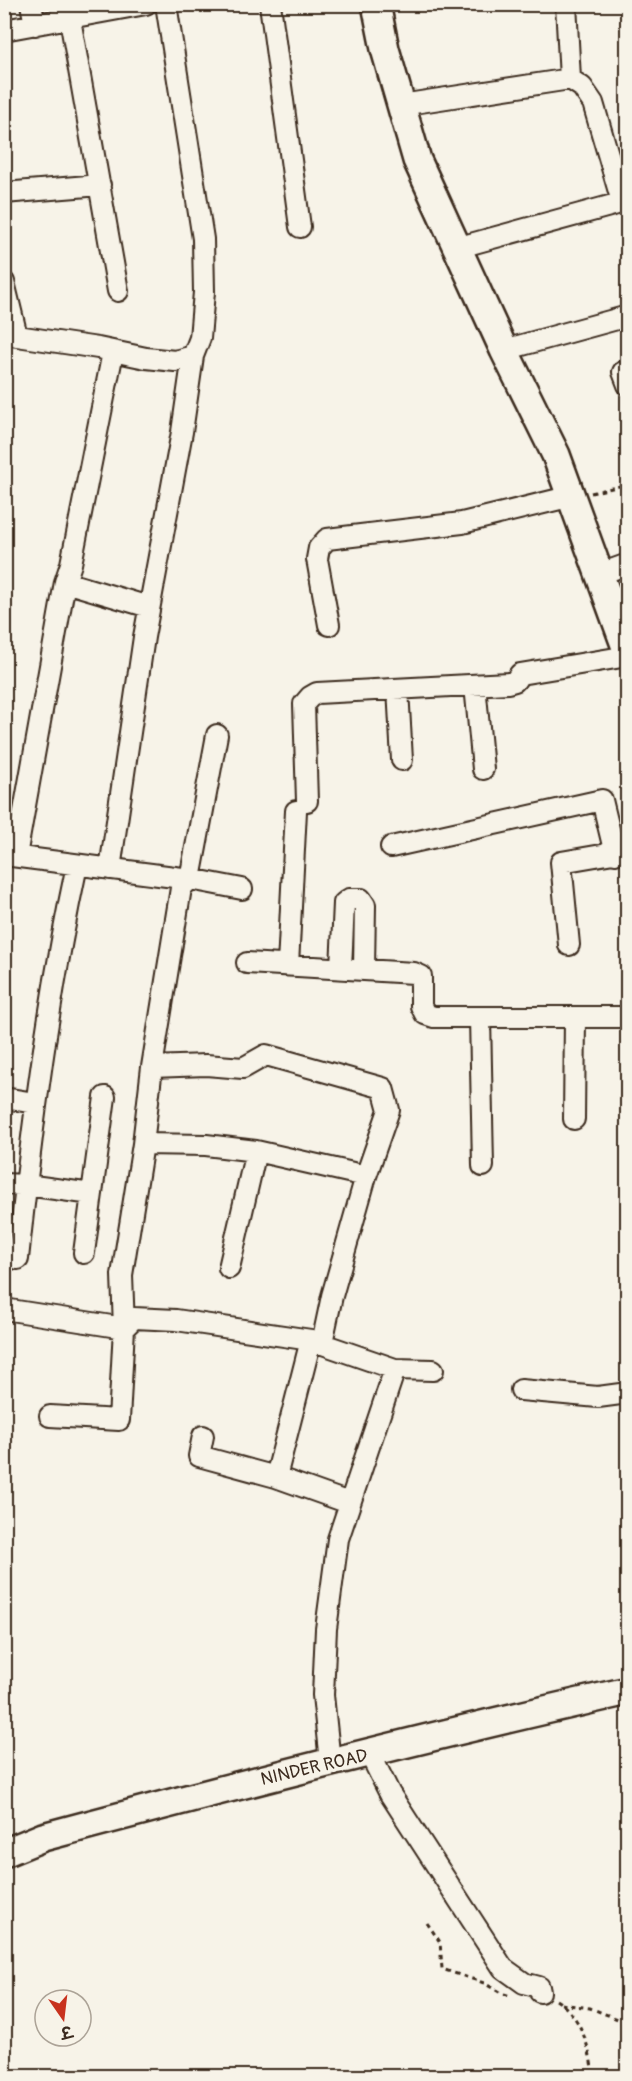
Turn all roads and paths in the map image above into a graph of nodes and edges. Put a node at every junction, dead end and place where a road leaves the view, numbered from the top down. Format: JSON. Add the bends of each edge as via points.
{"nodes":[{"id":1,"x":31,"y":4,"type":"edge"},
{"id":2,"x":146,"y":4,"type":"edge"},
{"id":3,"x":166,"y":4,"type":"edge"},
{"id":4,"x":270,"y":4,"type":"edge"},
{"id":5,"x":376,"y":4,"type":"edge"},
{"id":6,"x":566,"y":4,"type":"edge"},
{"id":7,"x":141,"y":5,"type":"edge"},
{"id":8,"x":70,"y":19,"type":"junction"},
{"id":9,"x":35,"y":25,"type":"junction"},
{"id":10,"x":4,"y":30,"type":"edge"},
{"id":11,"x":570,"y":79,"type":"junction"},
{"id":12,"x":401,"y":105,"type":"junction"},
{"id":13,"x":100,"y":185,"type":"junction"},
{"id":14,"x":4,"y":193,"type":"edge"},
{"id":15,"x":625,"y":202,"type":"edge"},
{"id":16,"x":300,"y":227,"type":"dead end"},
{"id":17,"x":456,"y":248,"type":"junction"},
{"id":18,"x":4,"y":282,"type":"edge"},
{"id":19,"x":118,"y":291,"type":"dead end"},
{"id":20,"x":627,"y":315,"type":"edge"},
{"id":21,"x":11,"y":341,"type":"edge"},
{"id":22,"x":504,"y":350,"type":"junction"},
{"id":23,"x":113,"y":352,"type":"junction"},
{"id":24,"x":193,"y":356,"type":"junction"},
{"id":25,"x":627,"y":484,"type":"edge"},
{"id":26,"x":572,"y":496,"type":"junction"},
{"id":27,"x":627,"y":564,"type":"edge"},
{"id":28,"x":600,"y":574,"type":"junction"},
{"id":29,"x":65,"y":582,"type":"junction"},
{"id":30,"x":150,"y":607,"type":"junction"},
{"id":31,"x":329,"y":625,"type":"dead end"},
{"id":32,"x":627,"y":655,"type":"edge"},
{"id":33,"x":475,"y":685,"type":"junction"},
{"id":34,"x":398,"y":689,"type":"junction"},
{"id":35,"x":217,"y":735,"type":"dead end"},
{"id":36,"x":402,"y":760,"type":"dead end"},
{"id":37,"x":483,"y":769,"type":"dead end"},
{"id":38,"x":391,"y":847,"type":"dead end"},
{"id":39,"x":621,"y":852,"type":"edge"},
{"id":40,"x":10,"y":855,"type":"edge"},
{"id":41,"x":77,"y":864,"type":"junction"},
{"id":42,"x":110,"y":869,"type":"junction"},
{"id":43,"x":190,"y":879,"type":"junction"},
{"id":44,"x":242,"y":889,"type":"dead end"},
{"id":45,"x":569,"y":945,"type":"dead end"},
{"id":46,"x":248,"y":963,"type":"dead end"},
{"id":47,"x":288,"y":965,"type":"junction"},
{"id":48,"x":341,"y":968,"type":"junction"},
{"id":49,"x":364,"y":969,"type":"junction"},
{"id":50,"x":480,"y":1017,"type":"junction"},
{"id":51,"x":575,"y":1017,"type":"junction"},
{"id":52,"x":627,"y":1017,"type":"edge"},
{"id":53,"x":152,"y":1067,"type":"junction"},
{"id":54,"x":105,"y":1097,"type":"dead end"},
{"id":55,"x":4,"y":1098,"type":"edge"},
{"id":56,"x":35,"y":1103,"type":"junction"},
{"id":57,"x":574,"y":1119,"type":"dead end"},
{"id":58,"x":143,"y":1144,"type":"junction"},
{"id":59,"x":256,"y":1151,"type":"junction"},
{"id":60,"x":483,"y":1166,"type":"dead end"},
{"id":61,"x":366,"y":1176,"type":"junction"},
{"id":62,"x":4,"y":1184,"type":"edge"},
{"id":63,"x":26,"y":1185,"type":"junction"},
{"id":64,"x":92,"y":1194,"type":"junction"},
{"id":65,"x":84,"y":1253,"type":"dead end"},
{"id":66,"x":18,"y":1259,"type":"dead end"},
{"id":67,"x":229,"y":1268,"type":"dead end"},
{"id":68,"x":4,"y":1310,"type":"edge"},
{"id":69,"x":124,"y":1328,"type":"junction"},
{"id":70,"x":317,"y":1342,"type":"junction"},
{"id":71,"x":395,"y":1369,"type":"junction"},
{"id":72,"x":433,"y":1370,"type":"dead end"},
{"id":73,"x":521,"y":1390,"type":"dead end"},
{"id":74,"x":627,"y":1393,"type":"edge"},
{"id":75,"x":51,"y":1416,"type":"dead end"},
{"id":76,"x":204,"y":1436,"type":"dead end"},
{"id":77,"x":276,"y":1478,"type":"junction"},
{"id":78,"x":349,"y":1503,"type":"junction"},
{"id":79,"x":627,"y":1691,"type":"edge"},
{"id":80,"x":370,"y":1754,"type":"junction"},
{"id":81,"x":330,"y":1762,"type":"junction"},
{"id":82,"x":4,"y":1853,"type":"edge"},
{"id":83,"x":540,"y":1992,"type":"dead end"},
{"id":84,"x":561,"y":2004,"type":"dead end"},
{"id":85,"x":627,"y":2023,"type":"edge"}],
"edges":[{"from":1,"to":9,"type":"street"},
{"from":2,"to":7,"type":"street"},
{"from":3,"to":24,"type":"street","via":[[203,239],[204,292],[200,338]]},
{"from":4,"to":16,"type":"street"},
{"from":5,"to":12,"type":"street"},
{"from":6,"to":11,"type":"street"},
{"from":7,"to":8,"type":"street"},
{"from":8,"to":9,"type":"street"},
{"from":8,"to":13,"type":"street"},
{"from":9,"to":10,"type":"street"},
{"from":11,"to":12,"type":"street"},
{"from":11,"to":15,"type":"street","via":[[582,87],[593,103]]},
{"from":12,"to":17,"type":"street","via":[[417,160]]},
{"from":13,"to":14,"type":"street"},
{"from":13,"to":19,"type":"street"},
{"from":15,"to":17,"type":"street"},
{"from":17,"to":22,"type":"street"},
{"from":18,"to":21,"type":"street"},
{"from":20,"to":22,"type":"street"},
{"from":21,"to":23,"type":"street"},
{"from":22,"to":26,"type":"street"},
{"from":23,"to":24,"type":"street","via":[[176,361]]},
{"from":23,"to":29,"type":"street"},
{"from":24,"to":30,"type":"street"},
{"from":25,"to":26,"type":"path"},
{"from":26,"to":28,"type":"street"},
{"from":26,"to":31,"type":"street","via":[[462,523],[327,539],[319,548],[317,559]]},
{"from":27,"to":28,"type":"street"},
{"from":28,"to":32,"type":"street"},
{"from":29,"to":30,"type":"street"},
{"from":29,"to":40,"type":"street"},
{"from":30,"to":42,"type":"street"},
{"from":32,"to":33,"type":"street","via":[[520,674],[508,683]]},
{"from":33,"to":34,"type":"street"},
{"from":33,"to":37,"type":"street"},
{"from":34,"to":36,"type":"street"},
{"from":34,"to":47,"type":"street","via":[[317,693],[304,704],[302,806]]},
{"from":35,"to":43,"type":"street"},
{"from":38,"to":39,"type":"street","via":[[602,800]]},
{"from":39,"to":45,"type":"street","via":[[561,862]]},
{"from":40,"to":41,"type":"street"},
{"from":41,"to":42,"type":"street"},
{"from":41,"to":56,"type":"street"},
{"from":42,"to":43,"type":"street"},
{"from":43,"to":44,"type":"street"},
{"from":43,"to":53,"type":"street","via":[[181,888]]},
{"from":46,"to":47,"type":"street"},
{"from":47,"to":48,"type":"street"},
{"from":48,"to":49,"type":"street"},
{"from":48,"to":49,"type":"street","via":[[344,903],[361,899],[365,904]]},
{"from":49,"to":50,"type":"street","via":[[421,976],[421,1006],[425,1014],[441,1018]]},
{"from":50,"to":51,"type":"street"},
{"from":50,"to":60,"type":"street"},
{"from":51,"to":52,"type":"street"},
{"from":51,"to":57,"type":"street"},
{"from":53,"to":58,"type":"street"},
{"from":53,"to":61,"type":"street","via":[[243,1068],[266,1055],[383,1088],[389,1110]]},
{"from":54,"to":64,"type":"street"},
{"from":55,"to":56,"type":"street"},
{"from":56,"to":63,"type":"street"},
{"from":58,"to":59,"type":"street"},
{"from":58,"to":69,"type":"street","via":[[122,1275]]},
{"from":59,"to":61,"type":"street"},
{"from":59,"to":67,"type":"street"},
{"from":61,"to":70,"type":"street"},
{"from":62,"to":63,"type":"street"},
{"from":63,"to":64,"type":"street"},
{"from":63,"to":66,"type":"street"},
{"from":64,"to":65,"type":"street"},
{"from":68,"to":69,"type":"street"},
{"from":69,"to":70,"type":"street","via":[[134,1318],[176,1320]]},
{"from":69,"to":75,"type":"street","via":[[119,1420]]},
{"from":70,"to":71,"type":"street"},
{"from":70,"to":77,"type":"street"},
{"from":71,"to":72,"type":"street"},
{"from":71,"to":78,"type":"street"},
{"from":73,"to":74,"type":"street","via":[[597,1397]]},
{"from":76,"to":77,"type":"street","via":[[199,1456]]},
{"from":77,"to":78,"type":"street"},
{"from":78,"to":81,"type":"street","via":[[338,1539],[326,1629],[323,1695]]},
{"from":79,"to":80,"type":"street","name":"NINDER ROAD"},
{"from":80,"to":81,"type":"street","name":"NINDER ROAD"},
{"from":80,"to":83,"type":"street","via":[[390,1794],[503,1968],[524,1983],[539,1987]]},
{"from":81,"to":82,"type":"street","name":"NINDER ROAD","via":[[43,1837]]},
{"from":84,"to":85,"type":"path","via":[[590,2007]]}]}
